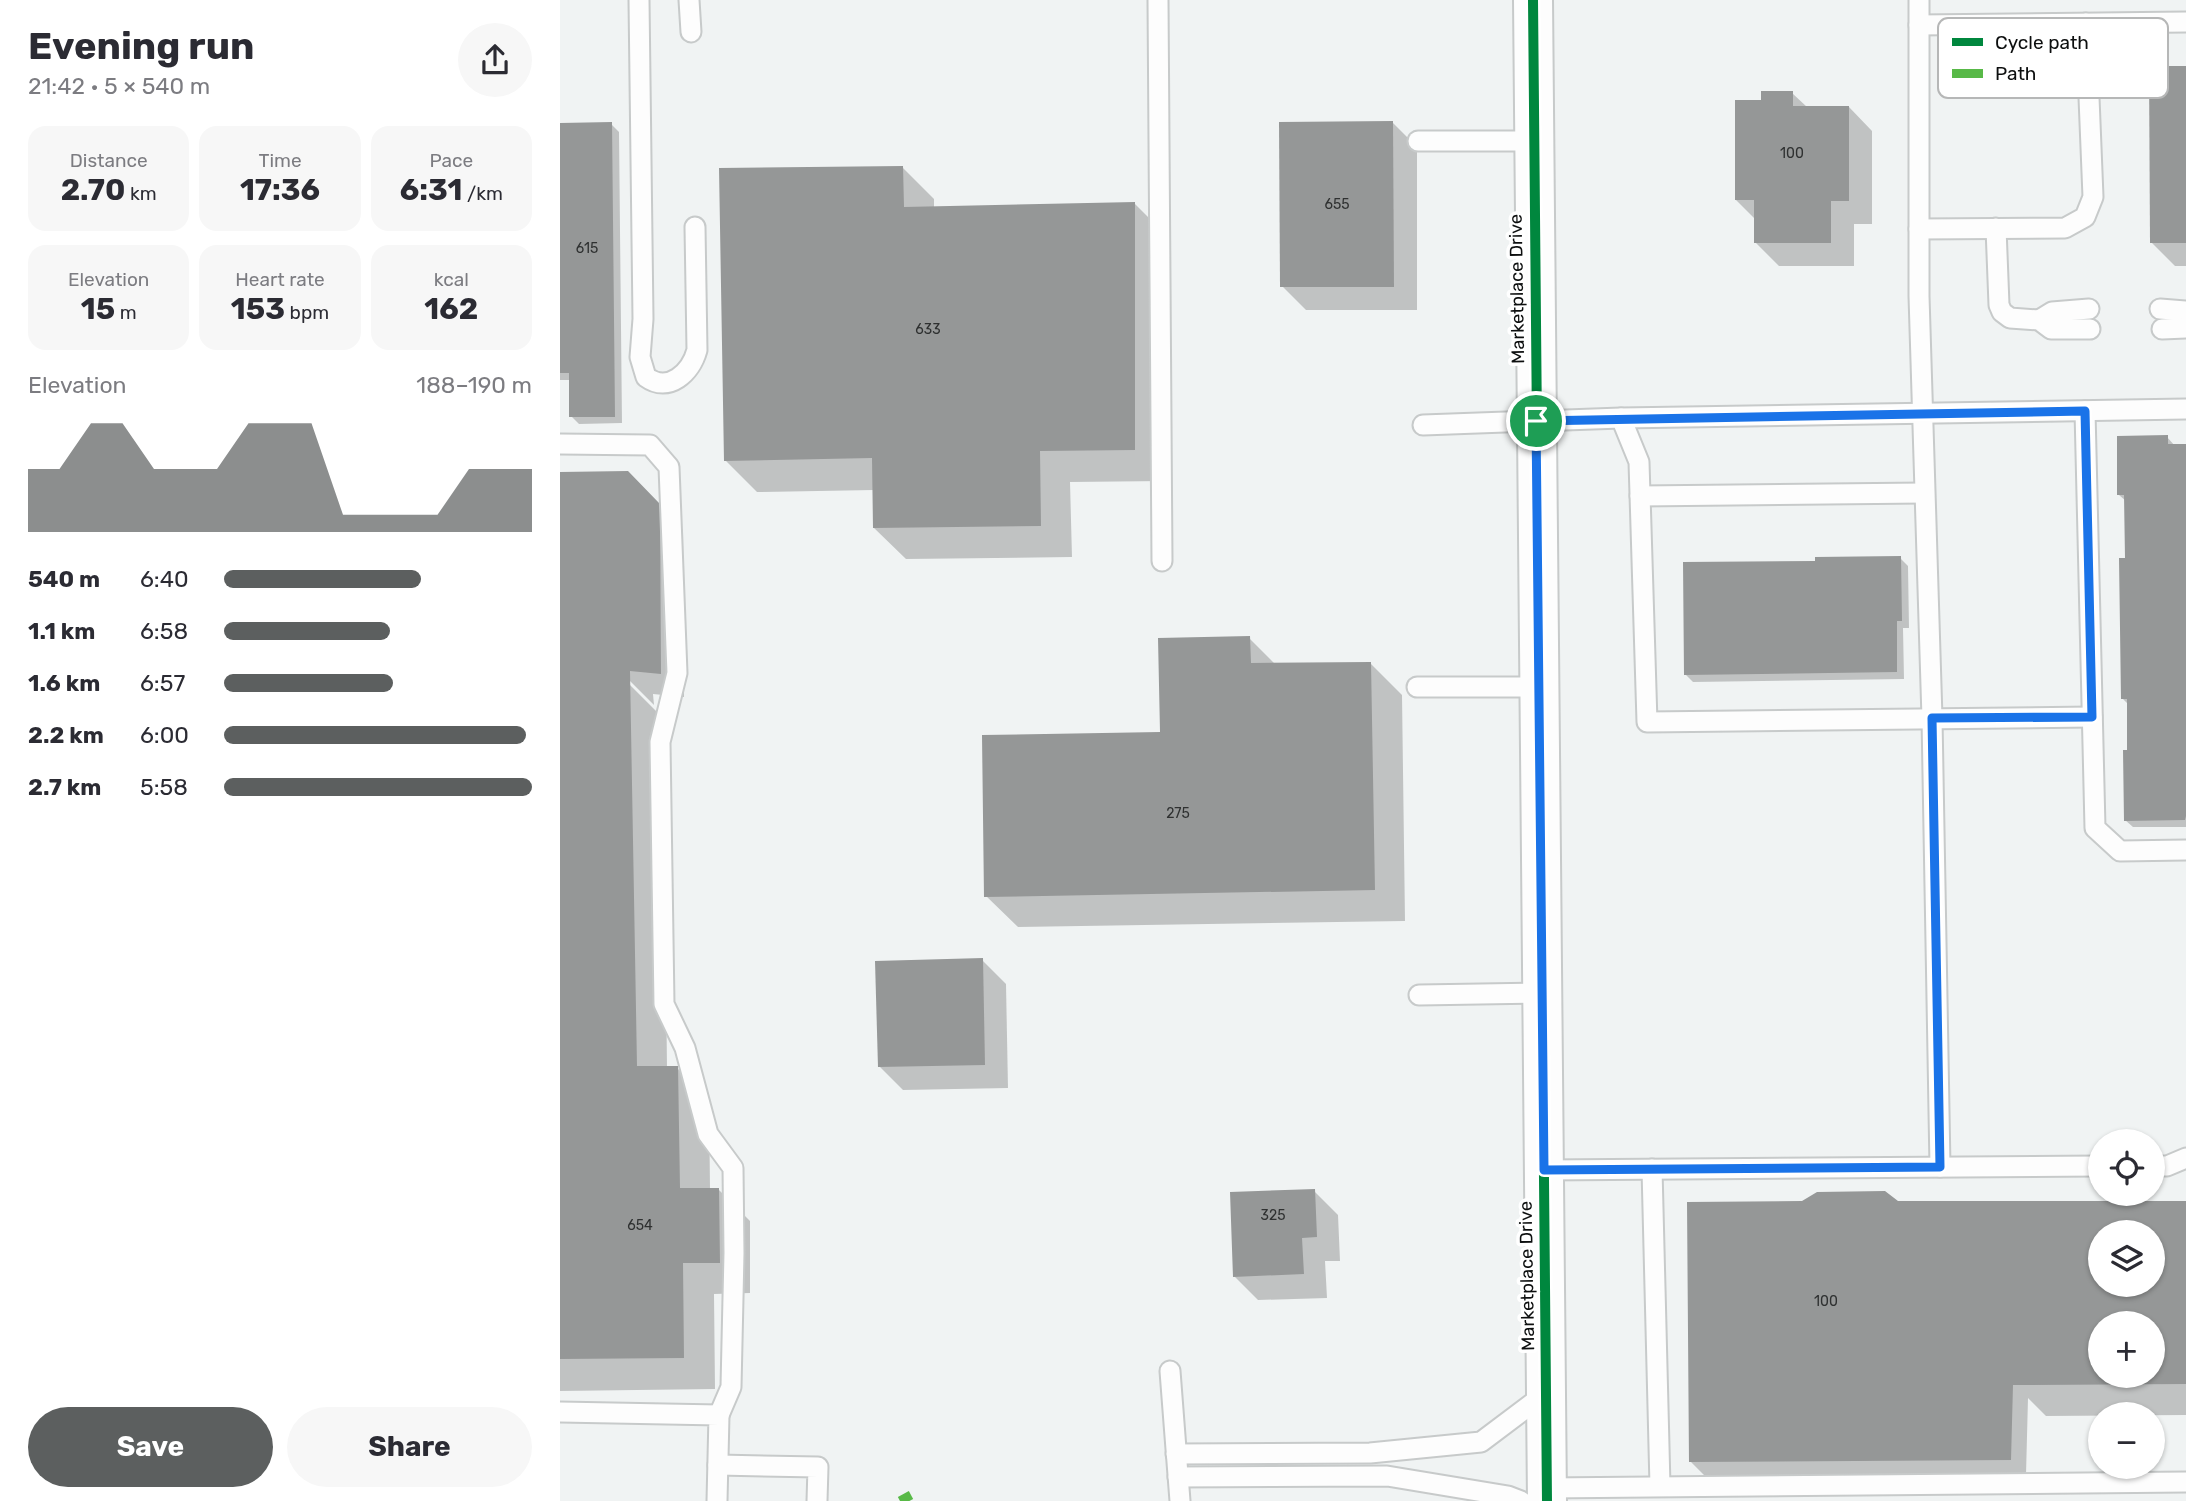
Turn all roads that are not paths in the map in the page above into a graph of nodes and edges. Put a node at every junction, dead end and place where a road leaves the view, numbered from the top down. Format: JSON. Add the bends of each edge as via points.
{"nodes":[{"id":1,"x":639,"y":0,"type":"edge"},
{"id":2,"x":689,"y":0,"type":"edge"},
{"id":3,"x":1158,"y":0,"type":"edge"},
{"id":4,"x":1533,"y":0,"type":"edge"},
{"id":5,"x":1919,"y":0,"type":"edge"},
{"id":6,"x":2168,"y":22,"type":"edge"},
{"id":7,"x":2186,"y":22,"type":"edge"},
{"id":8,"x":1919,"y":26,"type":"junction"},
{"id":9,"x":1938,"y":26,"type":"edge"},
{"id":10,"x":691,"y":32,"type":"dead end"},
{"id":11,"x":2089,"y":98,"type":"edge"},
{"id":12,"x":1418,"y":141,"type":"dead end"},
{"id":13,"x":1534,"y":141,"type":"junction"},
{"id":14,"x":695,"y":227,"type":"dead end"},
{"id":15,"x":1996,"y":228,"type":"junction"},
{"id":16,"x":1919,"y":229,"type":"junction"},
{"id":17,"x":2089,"y":309,"type":"dead end"},
{"id":18,"x":2186,"y":311,"type":"edge"},
{"id":19,"x":2039,"y":320,"type":"junction"},
{"id":20,"x":2186,"y":328,"type":"edge"},
{"id":21,"x":2090,"y":329,"type":"dead end"},
{"id":22,"x":2186,"y":409,"type":"edge"},
{"id":23,"x":2085,"y":411,"type":"junction"},
{"id":24,"x":1921,"y":413,"type":"junction"},
{"id":25,"x":1621,"y":418,"type":"junction"},
{"id":26,"x":1536,"y":421,"type":"junction"},
{"id":27,"x":1423,"y":425,"type":"dead end"},
{"id":28,"x":560,"y":444,"type":"edge"},
{"id":29,"x":1924,"y":493,"type":"junction"},
{"id":30,"x":1640,"y":496,"type":"junction"},
{"id":31,"x":1162,"y":561,"type":"dead end"},
{"id":32,"x":1417,"y":687,"type":"dead end"},
{"id":33,"x":1539,"y":687,"type":"junction"},
{"id":34,"x":2092,"y":717,"type":"junction"},
{"id":35,"x":1932,"y":718,"type":"junction"},
{"id":36,"x":2186,"y":849,"type":"edge"},
{"id":37,"x":1542,"y":993,"type":"junction"},
{"id":38,"x":1419,"y":995,"type":"dead end"},
{"id":39,"x":2186,"y":1158,"type":"edge"},
{"id":40,"x":2088,"y":1166,"type":"edge"},
{"id":41,"x":2165,"y":1166,"type":"edge"},
{"id":42,"x":1940,"y":1167,"type":"junction"},
{"id":43,"x":1652,"y":1169,"type":"junction"},
{"id":44,"x":1544,"y":1170,"type":"junction"},
{"id":45,"x":1170,"y":1371,"type":"dead end"},
{"id":46,"x":1546,"y":1393,"type":"junction"},
{"id":47,"x":560,"y":1412,"type":"edge"},
{"id":48,"x":719,"y":1415,"type":"junction"},
{"id":49,"x":1176,"y":1454,"type":"junction"},
{"id":50,"x":718,"y":1465,"type":"junction"},
{"id":51,"x":1178,"y":1477,"type":"junction"},
{"id":52,"x":2186,"y":1482,"type":"edge"},
{"id":53,"x":1660,"y":1486,"type":"junction"},
{"id":54,"x":1539,"y":1497,"type":"edge"},
{"id":55,"x":717,"y":1501,"type":"edge"},
{"id":56,"x":817,"y":1501,"type":"edge"},
{"id":57,"x":1180,"y":1501,"type":"edge"}],
"edges":[{"from":1,"to":14,"type":"lane","via":[[640,357],[646,376],[657,382],[683,375],[697,350]]},
{"from":2,"to":10,"type":"lane"},
{"from":3,"to":31,"type":"lane"},
{"from":4,"to":13,"type":"street","name":"Marketplace Drive"},
{"from":5,"to":8,"type":"lane"},
{"from":6,"to":7,"type":"lane"},
{"from":8,"to":9,"type":"lane"},
{"from":8,"to":16,"type":"lane"},
{"from":11,"to":15,"type":"lane","via":[[2093,197],[2085,217],[2065,228]]},
{"from":12,"to":13,"type":"lane"},
{"from":13,"to":26,"type":"street","name":"Marketplace Drive"},
{"from":15,"to":16,"type":"lane"},
{"from":15,"to":19,"type":"lane","via":[[2002,312],[2010,318]]},
{"from":16,"to":24,"type":"lane"},
{"from":17,"to":19,"type":"lane","via":[[2052,312]]},
{"from":18,"to":20,"type":"lane","via":[[2161,319]]},
{"from":19,"to":21,"type":"lane","via":[[2051,329]]},
{"from":22,"to":23,"type":"lane"},
{"from":23,"to":24,"type":"lane"},
{"from":23,"to":34,"type":"lane"},
{"from":24,"to":25,"type":"lane"},
{"from":24,"to":29,"type":"lane"},
{"from":25,"to":26,"type":"lane"},
{"from":25,"to":30,"type":"lane","via":[[1639,462]]},
{"from":26,"to":27,"type":"lane"},
{"from":26,"to":33,"type":"street","name":"Marketplace Drive"},
{"from":28,"to":48,"type":"lane","via":[[650,445],[669,467],[677,673],[660,742],[664,1004],[685,1048],[708,1134],[733,1168],[731,1387]]},
{"from":29,"to":30,"type":"lane"},
{"from":29,"to":35,"type":"lane"},
{"from":30,"to":35,"type":"lane","via":[[1647,722]]},
{"from":32,"to":33,"type":"lane"},
{"from":33,"to":37,"type":"street","name":"Marketplace Drive"},
{"from":34,"to":35,"type":"lane"},
{"from":34,"to":36,"type":"lane","via":[[2095,828],[2120,851]]},
{"from":35,"to":42,"type":"lane"},
{"from":37,"to":38,"type":"lane"},
{"from":37,"to":44,"type":"street","name":"Marketplace Drive"},
{"from":39,"to":41,"type":"lane"},
{"from":40,"to":42,"type":"lane"},
{"from":42,"to":43,"type":"lane"},
{"from":43,"to":44,"type":"lane"},
{"from":43,"to":53,"type":"lane"},
{"from":44,"to":46,"type":"street","name":"Marketplace Drive"},
{"from":45,"to":49,"type":"lane"},
{"from":46,"to":49,"type":"lane","via":[[1481,1442],[1370,1453]]},
{"from":46,"to":54,"type":"street","name":"Marketplace Drive"},
{"from":47,"to":48,"type":"lane"},
{"from":48,"to":50,"type":"lane"},
{"from":49,"to":51,"type":"lane"},
{"from":50,"to":55,"type":"lane"},
{"from":50,"to":56,"type":"lane","via":[[818,1467]]},
{"from":51,"to":54,"type":"lane","via":[[1387,1476]]},
{"from":51,"to":57,"type":"lane"},
{"from":52,"to":53,"type":"lane"},
{"from":53,"to":54,"type":"lane"}]}
